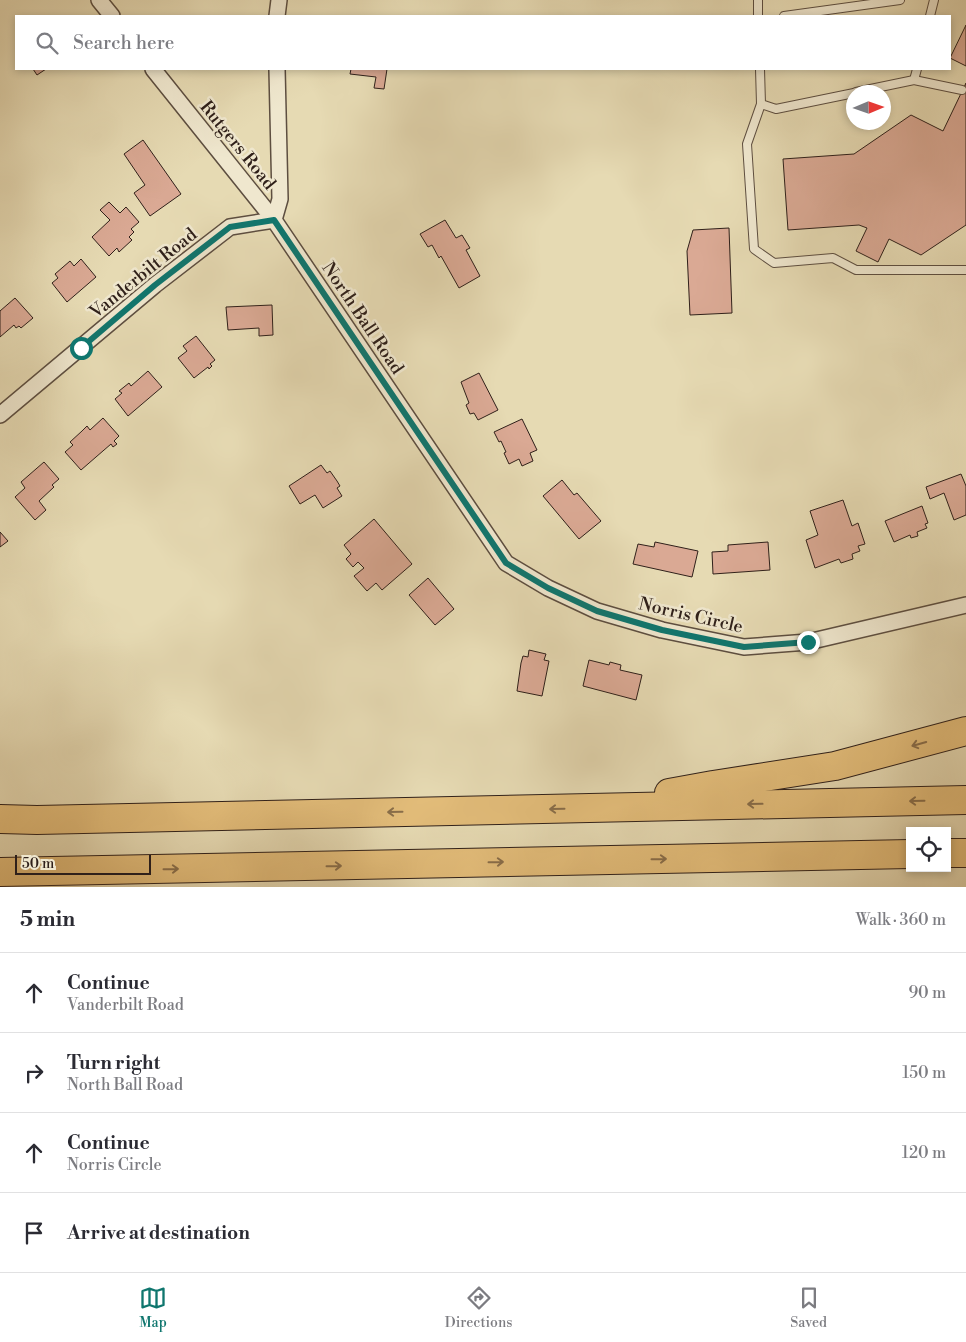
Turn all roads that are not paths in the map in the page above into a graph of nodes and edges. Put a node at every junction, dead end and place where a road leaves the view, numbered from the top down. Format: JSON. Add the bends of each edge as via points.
{"nodes":[{"id":1,"x":99,"y":0,"type":"edge"},
{"id":2,"x":279,"y":0,"type":"edge"},
{"id":3,"x":758,"y":0,"type":"edge"},
{"id":4,"x":900,"y":0,"type":"edge"},
{"id":5,"x":934,"y":0,"type":"edge"},
{"id":6,"x":111,"y":15,"type":"edge"},
{"id":7,"x":277,"y":15,"type":"edge"},
{"id":8,"x":758,"y":15,"type":"edge"},
{"id":9,"x":791,"y":15,"type":"edge"},
{"id":10,"x":930,"y":15,"type":"edge"},
{"id":11,"x":154,"y":70,"type":"edge"},
{"id":12,"x":277,"y":70,"type":"edge"},
{"id":13,"x":760,"y":70,"type":"edge"},
{"id":14,"x":916,"y":70,"type":"edge"},
{"id":15,"x":914,"y":80,"type":"junction"},
{"id":16,"x":891,"y":85,"type":"edge"},
{"id":17,"x":962,"y":90,"type":"dead end"},
{"id":18,"x":846,"y":95,"type":"edge"},
{"id":19,"x":761,"y":104,"type":"junction"},
{"id":20,"x":274,"y":220,"type":"junction"},
{"id":21,"x":966,"y":270,"type":"edge"},
{"id":22,"x":0,"y":415,"type":"edge"},
{"id":23,"x":506,"y":563,"type":"joint"},
{"id":24,"x":966,"y":605,"type":"edge"},
{"id":25,"x":966,"y":731,"type":"edge"},
{"id":26,"x":966,"y":800,"type":"edge"},
{"id":27,"x":597,"y":808,"type":"junction"},
{"id":28,"x":0,"y":819,"type":"edge"},
{"id":29,"x":951,"y":853,"type":"edge"},
{"id":30,"x":966,"y":853,"type":"edge"},
{"id":31,"x":906,"y":854,"type":"edge"},
{"id":32,"x":0,"y":872,"type":"edge"}],
"edges":[{"from":1,"to":6,"type":"street"},
{"from":2,"to":7,"type":"street"},
{"from":3,"to":8,"type":"lane"},
{"from":4,"to":9,"type":"lane"},
{"from":5,"to":10,"type":"lane"},
{"from":11,"to":20,"type":"street","name":"Rutgers Road"},
{"from":12,"to":20,"type":"street","via":[[280,199]]},
{"from":13,"to":19,"type":"lane"},
{"from":14,"to":15,"type":"lane"},
{"from":15,"to":16,"type":"lane"},
{"from":15,"to":17,"type":"lane"},
{"from":18,"to":19,"type":"lane","via":[[776,109]]},
{"from":19,"to":21,"type":"lane","via":[[747,144],[754,249],[774,263],[833,258],[856,270]]},
{"from":20,"to":22,"type":"street","name":"Vanderbilt Road","via":[[230,227],[155,285]]},
{"from":20,"to":23,"type":"street","name":"North Ball Road"},
{"from":23,"to":24,"type":"street","name":"Norris Circle","via":[[548,588],[597,611],[662,630],[744,647],[808,642]]},
{"from":25,"to":27,"type":"highway","one_way":true,"via":[[835,766]]},
{"from":26,"to":27,"type":"highway","one_way":true},
{"from":27,"to":28,"type":"highway","one_way":true},
{"from":29,"to":30,"type":"highway"},
{"from":32,"to":31,"type":"highway","one_way":true}]}
